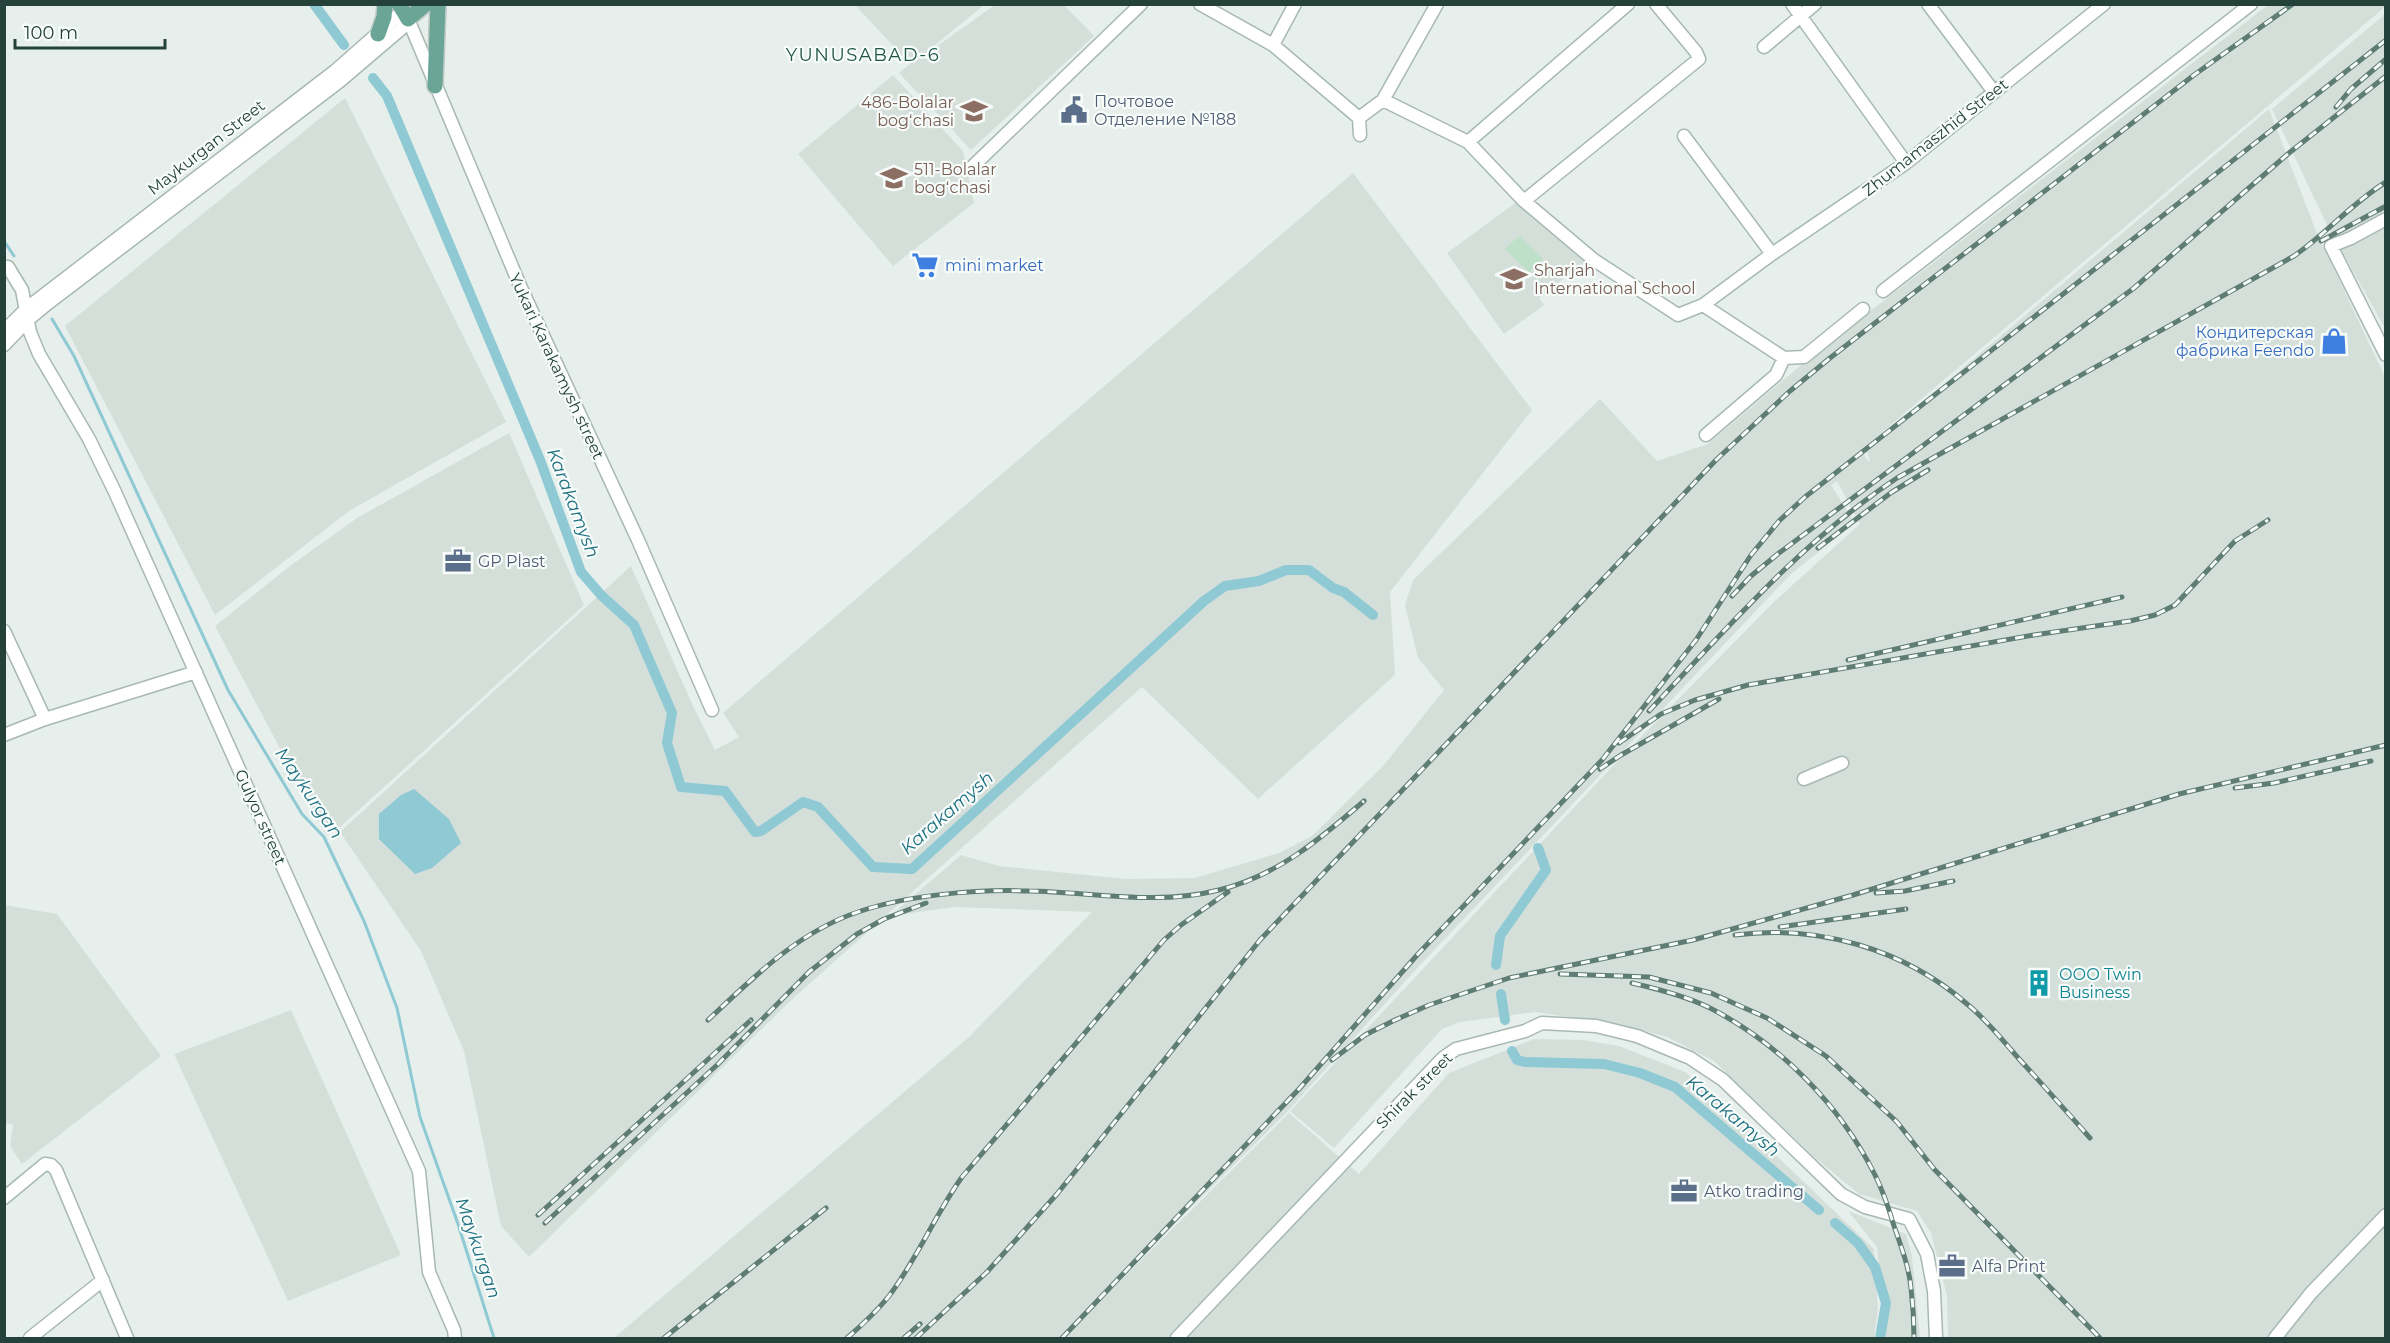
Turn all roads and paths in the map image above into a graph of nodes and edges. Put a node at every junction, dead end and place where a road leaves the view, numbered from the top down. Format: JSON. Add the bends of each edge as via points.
{"nodes":[{"id":1,"x":385,"y":4,"type":"edge"},
{"id":2,"x":426,"y":4,"type":"edge"},
{"id":3,"x":438,"y":4,"type":"edge"},
{"id":4,"x":1141,"y":4,"type":"edge"},
{"id":5,"x":1200,"y":4,"type":"edge"},
{"id":6,"x":1295,"y":4,"type":"edge"},
{"id":7,"x":1437,"y":4,"type":"edge"},
{"id":8,"x":1628,"y":4,"type":"edge"},
{"id":9,"x":1656,"y":4,"type":"edge"},
{"id":10,"x":1792,"y":4,"type":"edge"},
{"id":11,"x":1815,"y":4,"type":"edge"},
{"id":12,"x":1928,"y":4,"type":"edge"},
{"id":13,"x":2104,"y":4,"type":"edge"},
{"id":14,"x":2243,"y":7,"type":"edge"},
{"id":15,"x":406,"y":9,"type":"edge"},
{"id":16,"x":1801,"y":16,"type":"junction"},
{"id":17,"x":376,"y":40,"type":"junction"},
{"id":18,"x":1273,"y":45,"type":"junction"},
{"id":19,"x":1764,"y":47,"type":"dead end"},
{"id":20,"x":435,"y":86,"type":"junction"},
{"id":21,"x":1994,"y":92,"type":"junction"},
{"id":22,"x":1383,"y":100,"type":"junction"},
{"id":23,"x":1359,"y":118,"type":"junction"},
{"id":24,"x":1360,"y":135,"type":"dead end"},
{"id":25,"x":1684,"y":136,"type":"dead end"},
{"id":26,"x":1468,"y":142,"type":"junction"},
{"id":27,"x":1906,"y":163,"type":"junction"},
{"id":28,"x":970,"y":169,"type":"dead end"},
{"id":29,"x":1524,"y":201,"type":"junction"},
{"id":30,"x":2385,"y":219,"type":"edge"},
{"id":31,"x":1772,"y":254,"type":"junction"},
{"id":32,"x":6,"y":265,"type":"edge"},
{"id":33,"x":1883,"y":291,"type":"dead end"},
{"id":34,"x":1703,"y":305,"type":"junction"},
{"id":35,"x":1863,"y":309,"type":"dead end"},
{"id":36,"x":28,"y":313,"type":"junction"},
{"id":37,"x":4,"y":331,"type":"edge"},
{"id":38,"x":4,"y":345,"type":"edge"},
{"id":39,"x":2385,"y":355,"type":"edge"},
{"id":40,"x":1784,"y":358,"type":"junction"},
{"id":41,"x":1706,"y":435,"type":"dead end"},
{"id":42,"x":4,"y":631,"type":"edge"},
{"id":43,"x":196,"y":672,"type":"junction"},
{"id":44,"x":712,"y":710,"type":"dead end"},
{"id":45,"x":45,"y":719,"type":"junction"},
{"id":46,"x":4,"y":735,"type":"edge"},
{"id":47,"x":1842,"y":764,"type":"dead end"},
{"id":48,"x":1804,"y":779,"type":"dead end"},
{"id":49,"x":4,"y":1198,"type":"edge"},
{"id":50,"x":2385,"y":1215,"type":"edge"},
{"id":51,"x":103,"y":1280,"type":"junction"},
{"id":52,"x":30,"y":1338,"type":"edge"},
{"id":53,"x":127,"y":1338,"type":"edge"},
{"id":54,"x":456,"y":1338,"type":"edge"},
{"id":55,"x":1177,"y":1338,"type":"edge"},
{"id":56,"x":1936,"y":1338,"type":"edge"},
{"id":57,"x":2275,"y":1338,"type":"edge"}],
"edges":[{"from":1,"to":17,"type":"main road"},
{"from":2,"to":15,"type":"main road","name":"Maykurgan Street"},
{"from":3,"to":20,"type":"main road"},
{"from":4,"to":28,"type":"street"},
{"from":5,"to":18,"type":"street"},
{"from":6,"to":18,"type":"street"},
{"from":7,"to":22,"type":"street"},
{"from":8,"to":26,"type":"street"},
{"from":9,"to":29,"type":"street","via":[[1700,59]]},
{"from":10,"to":16,"type":"street"},
{"from":11,"to":16,"type":"street"},
{"from":12,"to":21,"type":"street"},
{"from":13,"to":21,"type":"street","name":"Zhumamaszhid Street"},
{"from":14,"to":33,"type":"street"},
{"from":15,"to":17,"type":"street","name":"Maykurgan Street"},
{"from":15,"to":20,"type":"street","name":"Yukari Karakamysh street"},
{"from":16,"to":19,"type":"street"},
{"from":16,"to":27,"type":"street"},
{"from":17,"to":36,"type":"street","name":"Maykurgan Street","via":[[337,76]]},
{"from":18,"to":23,"type":"street"},
{"from":20,"to":44,"type":"street","name":"Yukari Karakamysh street","via":[[521,288]]},
{"from":21,"to":27,"type":"street","name":"Zhumamaszhid Street"},
{"from":22,"to":23,"type":"street"},
{"from":22,"to":26,"type":"street","name":"Zhumamaszhid Street"},
{"from":23,"to":24,"type":"street"},
{"from":25,"to":31,"type":"street"},
{"from":26,"to":29,"type":"street","name":"Zhumamaszhid Street"},
{"from":27,"to":31,"type":"street","name":"Zhumamaszhid Street"},
{"from":29,"to":34,"type":"street","name":"Zhumamaszhid Street","via":[[1594,260],[1677,316]]},
{"from":30,"to":39,"type":"street","via":[[2331,246]]},
{"from":31,"to":34,"type":"street","name":"Zhumamaszhid Street"},
{"from":32,"to":36,"type":"street","via":[[22,290]]},
{"from":34,"to":40,"type":"street"},
{"from":35,"to":40,"type":"street","via":[[1804,357]]},
{"from":36,"to":37,"type":"street"},
{"from":36,"to":38,"type":"street"},
{"from":36,"to":43,"type":"street","name":"Gulyor street","via":[[39,354],[89,439]]},
{"from":40,"to":41,"type":"street","via":[[1776,375]]},
{"from":42,"to":45,"type":"street"},
{"from":43,"to":45,"type":"street"},
{"from":43,"to":54,"type":"street","name":"Gulyor street","via":[[419,1171],[429,1272]]},
{"from":45,"to":46,"type":"street"},
{"from":47,"to":48,"type":"street"},
{"from":49,"to":51,"type":"street","via":[[45,1164],[51,1165]]},
{"from":50,"to":57,"type":"street","via":[[2311,1293]]},
{"from":51,"to":52,"type":"street"},
{"from":51,"to":53,"type":"street"},
{"from":55,"to":56,"type":"street","name":"Shirak street","via":[[1443,1058],[1456,1049],[1542,1023],[1596,1026],[1636,1036],[1690,1058],[1723,1080],[1841,1194],[1865,1207],[1909,1219],[1927,1254],[1934,1291]]}]}
